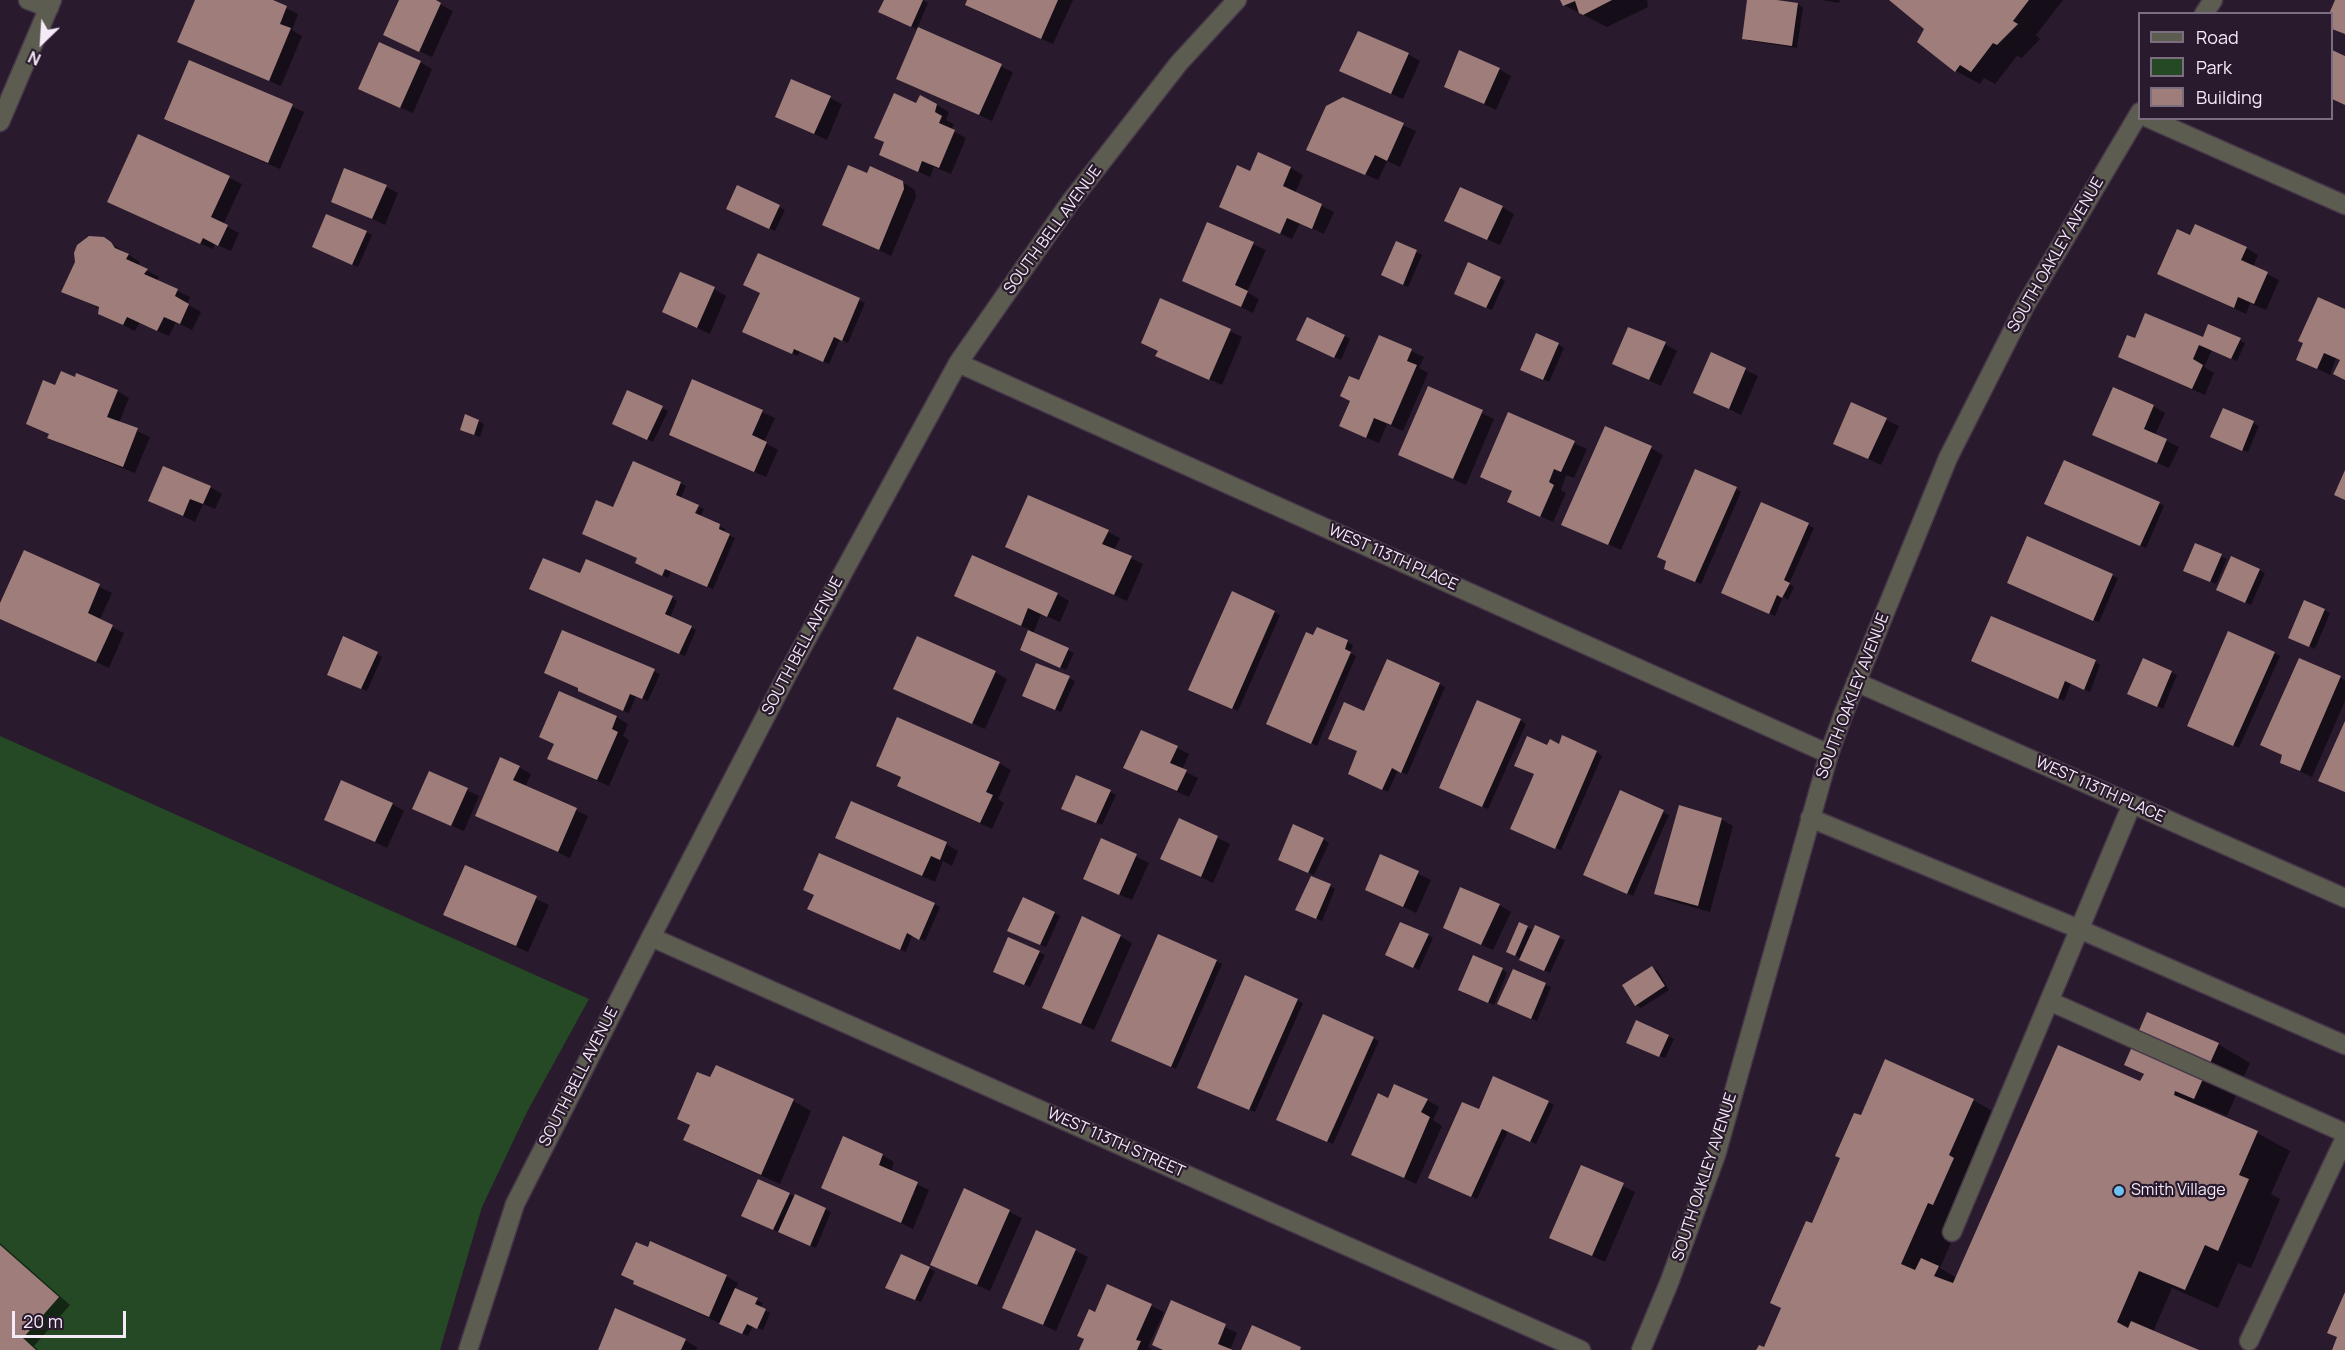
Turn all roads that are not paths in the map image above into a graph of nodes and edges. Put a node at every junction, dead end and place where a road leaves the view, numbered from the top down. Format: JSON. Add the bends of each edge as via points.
{"nodes":[{"id":1,"x":28,"y":0,"type":"edge"},
{"id":2,"x":1237,"y":0,"type":"edge"},
{"id":3,"x":51,"y":4,"type":"edge"},
{"id":4,"x":2138,"y":120,"type":"edge"},
{"id":5,"x":2152,"y":120,"type":"edge"},
{"id":6,"x":0,"y":122,"type":"edge"},
{"id":7,"x":2345,"y":205,"type":"edge"},
{"id":8,"x":958,"y":363,"type":"junction"},
{"id":9,"x":1856,"y":682,"type":"junction"},
{"id":10,"x":1829,"y":754,"type":"junction"},
{"id":11,"x":2132,"y":804,"type":"junction"},
{"id":12,"x":1810,"y":818,"type":"junction"},
{"id":13,"x":2345,"y":898,"type":"edge"},
{"id":14,"x":2079,"y":928,"type":"junction"},
{"id":15,"x":651,"y":937,"type":"junction"},
{"id":16,"x":2049,"y":1001,"type":"junction"},
{"id":17,"x":2345,"y":1045,"type":"edge"},
{"id":18,"x":2345,"y":1133,"type":"edge"},
{"id":19,"x":2345,"y":1138,"type":"edge"},
{"id":20,"x":1952,"y":1232,"type":"dead end"},
{"id":21,"x":2249,"y":1341,"type":"dead end"},
{"id":22,"x":468,"y":1350,"type":"edge"},
{"id":23,"x":1581,"y":1350,"type":"edge"},
{"id":24,"x":1641,"y":1350,"type":"edge"}],
"edges":[{"from":1,"to":3,"type":"street"},
{"from":2,"to":8,"type":"street","name":"SOUTH BELL AVENUE","via":[[1179,63],[1071,201]]},
{"from":3,"to":6,"type":"street"},
{"from":4,"to":9,"type":"street","name":"SOUTH OAKLEY AVENUE","via":[[2025,306],[1948,458]]},
{"from":5,"to":7,"type":"street"},
{"from":8,"to":10,"type":"street","name":"WEST 113TH PLACE"},
{"from":8,"to":15,"type":"street","name":"SOUTH BELL AVENUE","via":[[787,675]]},
{"from":9,"to":10,"type":"street","name":"SOUTH OAKLEY AVENUE"},
{"from":9,"to":11,"type":"street","name":"WEST 113TH PLACE"},
{"from":10,"to":12,"type":"street","name":"SOUTH OAKLEY AVENUE"},
{"from":11,"to":13,"type":"street","name":"WEST 113TH PLACE"},
{"from":11,"to":14,"type":"street"},
{"from":12,"to":14,"type":"street"},
{"from":12,"to":24,"type":"street","name":"SOUTH OAKLEY AVENUE","via":[[1716,1155]]},
{"from":14,"to":16,"type":"street"},
{"from":14,"to":17,"type":"street"},
{"from":15,"to":22,"type":"street","name":"SOUTH BELL AVENUE","via":[[515,1204]]},
{"from":15,"to":23,"type":"street","name":"WEST 113TH STREET"},
{"from":16,"to":18,"type":"street"},
{"from":16,"to":20,"type":"street"},
{"from":19,"to":21,"type":"street"}]}
